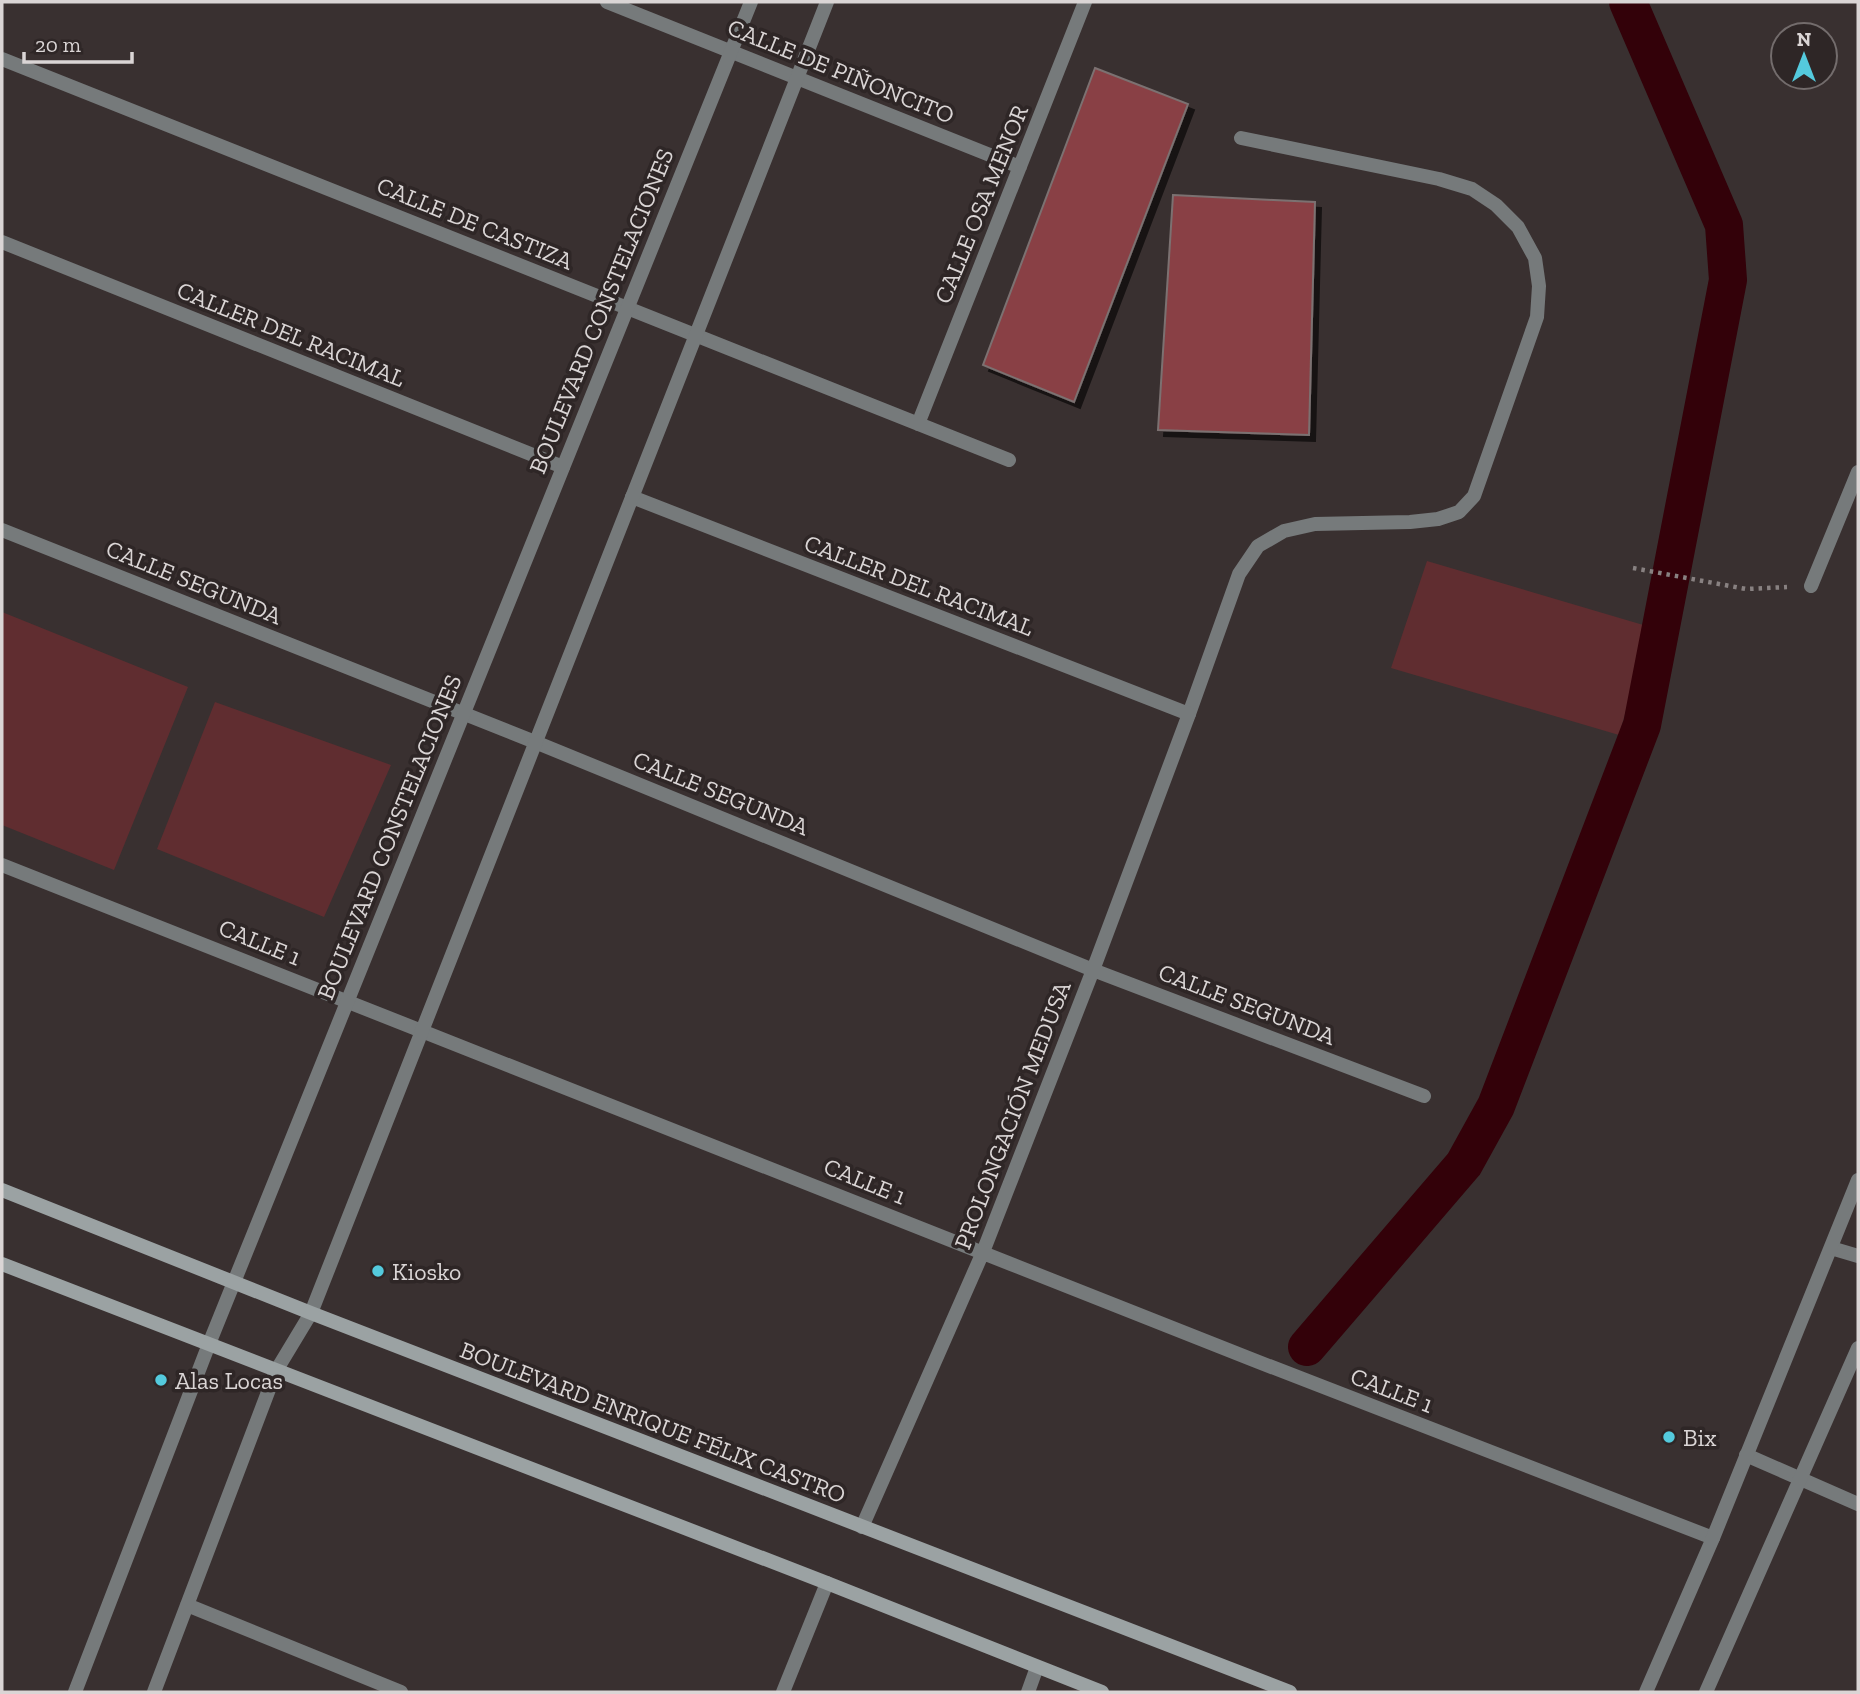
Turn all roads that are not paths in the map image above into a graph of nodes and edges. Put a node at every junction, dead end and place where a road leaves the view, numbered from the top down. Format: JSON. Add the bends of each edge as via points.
{"nodes":[{"id":1,"x":607,"y":2,"type":"edge"},
{"id":2,"x":751,"y":2,"type":"edge"},
{"id":3,"x":827,"y":2,"type":"edge"},
{"id":4,"x":1085,"y":2,"type":"edge"},
{"id":5,"x":731,"y":51,"type":"junction"},
{"id":6,"x":2,"y":59,"type":"edge"},
{"id":7,"x":797,"y":78,"type":"junction"},
{"id":8,"x":1241,"y":138,"type":"dead end"},
{"id":9,"x":1020,"y":167,"type":"junction"},
{"id":10,"x":2,"y":242,"type":"edge"},
{"id":11,"x":627,"y":308,"type":"junction"},
{"id":12,"x":695,"y":335,"type":"junction"},
{"id":13,"x":918,"y":424,"type":"junction"},
{"id":14,"x":1009,"y":460,"type":"dead end"},
{"id":15,"x":563,"y":467,"type":"junction"},
{"id":16,"x":1858,"y":472,"type":"edge"},
{"id":17,"x":632,"y":497,"type":"junction"},
{"id":18,"x":2,"y":530,"type":"edge"},
{"id":19,"x":1811,"y":586,"type":"road end"},
{"id":20,"x":463,"y":714,"type":"junction"},
{"id":21,"x":1189,"y":714,"type":"junction"},
{"id":22,"x":536,"y":742,"type":"junction"},
{"id":23,"x":2,"y":864,"type":"edge"},
{"id":24,"x":1093,"y":970,"type":"junction"},
{"id":25,"x":347,"y":1001,"type":"junction"},
{"id":26,"x":422,"y":1031,"type":"junction"},
{"id":27,"x":1424,"y":1096,"type":"dead end"},
{"id":28,"x":1858,"y":1180,"type":"edge"},
{"id":29,"x":2,"y":1190,"type":"edge"},
{"id":30,"x":1831,"y":1248,"type":"junction"},
{"id":31,"x":983,"y":1252,"type":"junction"},
{"id":32,"x":1858,"y":1256,"type":"edge"},
{"id":33,"x":2,"y":1264,"type":"edge"},
{"id":34,"x":234,"y":1282,"type":"junction"},
{"id":35,"x":311,"y":1313,"type":"junction"},
{"id":36,"x":209,"y":1345,"type":"junction"},
{"id":37,"x":1858,"y":1348,"type":"edge"},
{"id":38,"x":276,"y":1371,"type":"junction"},
{"id":39,"x":1746,"y":1455,"type":"junction"},
{"id":40,"x":1802,"y":1478,"type":"junction"},
{"id":41,"x":1858,"y":1504,"type":"edge"},
{"id":42,"x":862,"y":1527,"type":"junction"},
{"id":43,"x":1713,"y":1538,"type":"junction"},
{"id":44,"x":827,"y":1583,"type":"junction"},
{"id":45,"x":187,"y":1605,"type":"junction"},
{"id":46,"x":1037,"y":1667,"type":"junction"},
{"id":47,"x":75,"y":1692,"type":"edge"},
{"id":48,"x":154,"y":1692,"type":"edge"},
{"id":49,"x":401,"y":1692,"type":"edge"},
{"id":50,"x":783,"y":1692,"type":"edge"},
{"id":51,"x":1028,"y":1692,"type":"edge"},
{"id":52,"x":1102,"y":1692,"type":"edge"},
{"id":53,"x":1290,"y":1692,"type":"edge"},
{"id":54,"x":1646,"y":1692,"type":"edge"},
{"id":55,"x":1706,"y":1692,"type":"edge"}],
"edges":[{"from":1,"to":5,"type":"street","name":"CALLE DE PIÑONCITO"},
{"from":2,"to":5,"type":"street","name":"BOULEVARD CONSTELACIONES"},
{"from":3,"to":7,"type":"street"},
{"from":4,"to":9,"type":"street","name":"CALLE OSA MENOR"},
{"from":5,"to":7,"type":"street","name":"CALLE DE PIÑONCITO"},
{"from":5,"to":11,"type":"street","name":"BOULEVARD CONSTELACIONES"},
{"from":6,"to":11,"type":"street","name":"CALLE DE CASTIZA"},
{"from":7,"to":9,"type":"street","name":"CALLE DE PIÑONCITO"},
{"from":7,"to":12,"type":"street"},
{"from":8,"to":21,"type":"street","name":"PROLONGACIÓN MEDUSA","via":[[1472,189],[1518,227],[1535,258],[1537,317],[1474,496],[1459,512],[1438,519],[1315,524],[1284,531],[1258,546],[1239,574]]},
{"from":9,"to":13,"type":"street","name":"CALLE OSA MENOR"},
{"from":10,"to":15,"type":"street","name":"CALLER DEL RACIMAL"},
{"from":11,"to":12,"type":"street","name":"CALLE DE CASTIZA"},
{"from":11,"to":15,"type":"street","name":"BOULEVARD CONSTELACIONES"},
{"from":12,"to":13,"type":"street","name":"CALLE DE CASTIZA"},
{"from":12,"to":17,"type":"street"},
{"from":13,"to":14,"type":"street","name":"CALLE DE CASTIZA"},
{"from":15,"to":20,"type":"street","name":"BOULEVARD CONSTELACIONES"},
{"from":16,"to":19,"type":"street"},
{"from":17,"to":21,"type":"street","name":"CALLER DEL RACIMAL"},
{"from":17,"to":22,"type":"street"},
{"from":18,"to":20,"type":"street","name":"CALLE SEGUNDA"},
{"from":20,"to":22,"type":"street","name":"CALLE SEGUNDA"},
{"from":20,"to":25,"type":"street","name":"BOULEVARD CONSTELACIONES"},
{"from":21,"to":24,"type":"street","name":"PROLONGACIÓN MEDUSA"},
{"from":22,"to":24,"type":"street","name":"CALLE SEGUNDA"},
{"from":22,"to":26,"type":"street"},
{"from":23,"to":25,"type":"street","name":"CALLE 1"},
{"from":24,"to":27,"type":"street","name":"CALLE SEGUNDA"},
{"from":24,"to":31,"type":"street","name":"PROLONGACIÓN MEDUSA"},
{"from":25,"to":26,"type":"street","name":"CALLE 1"},
{"from":25,"to":34,"type":"street","name":"BOULEVARD CONSTELACIONES"},
{"from":26,"to":31,"type":"street","name":"CALLE 1"},
{"from":26,"to":35,"type":"street"},
{"from":28,"to":30,"type":"street"},
{"from":29,"to":34,"type":"main road","name":"BOULEVARD ENRIQUE FÉLIX CASTRO"},
{"from":30,"to":32,"type":"street"},
{"from":30,"to":39,"type":"street"},
{"from":31,"to":42,"type":"street","name":"PROLONGACIÓN MEDUSA"},
{"from":31,"to":43,"type":"street","name":"CALLE 1"},
{"from":33,"to":36,"type":"main road"},
{"from":34,"to":35,"type":"main road","name":"BOULEVARD ENRIQUE FÉLIX CASTRO"},
{"from":34,"to":36,"type":"street","name":"BOULEVARD CONSTELACIONES"},
{"from":35,"to":38,"type":"street"},
{"from":35,"to":42,"type":"main road","name":"BOULEVARD ENRIQUE FÉLIX CASTRO"},
{"from":36,"to":38,"type":"main road"},
{"from":36,"to":47,"type":"street","name":"BOULEVARD CONSTELACIONES"},
{"from":37,"to":40,"type":"street"},
{"from":38,"to":44,"type":"main road"},
{"from":38,"to":45,"type":"street"},
{"from":39,"to":40,"type":"street"},
{"from":39,"to":43,"type":"street"},
{"from":40,"to":41,"type":"street"},
{"from":40,"to":55,"type":"street"},
{"from":42,"to":53,"type":"main road","name":"BOULEVARD ENRIQUE FÉLIX CASTRO"},
{"from":43,"to":54,"type":"street"},
{"from":44,"to":46,"type":"main road"},
{"from":44,"to":50,"type":"street"},
{"from":45,"to":48,"type":"street"},
{"from":45,"to":49,"type":"street"},
{"from":46,"to":51,"type":"street"},
{"from":46,"to":52,"type":"main road"}]}
